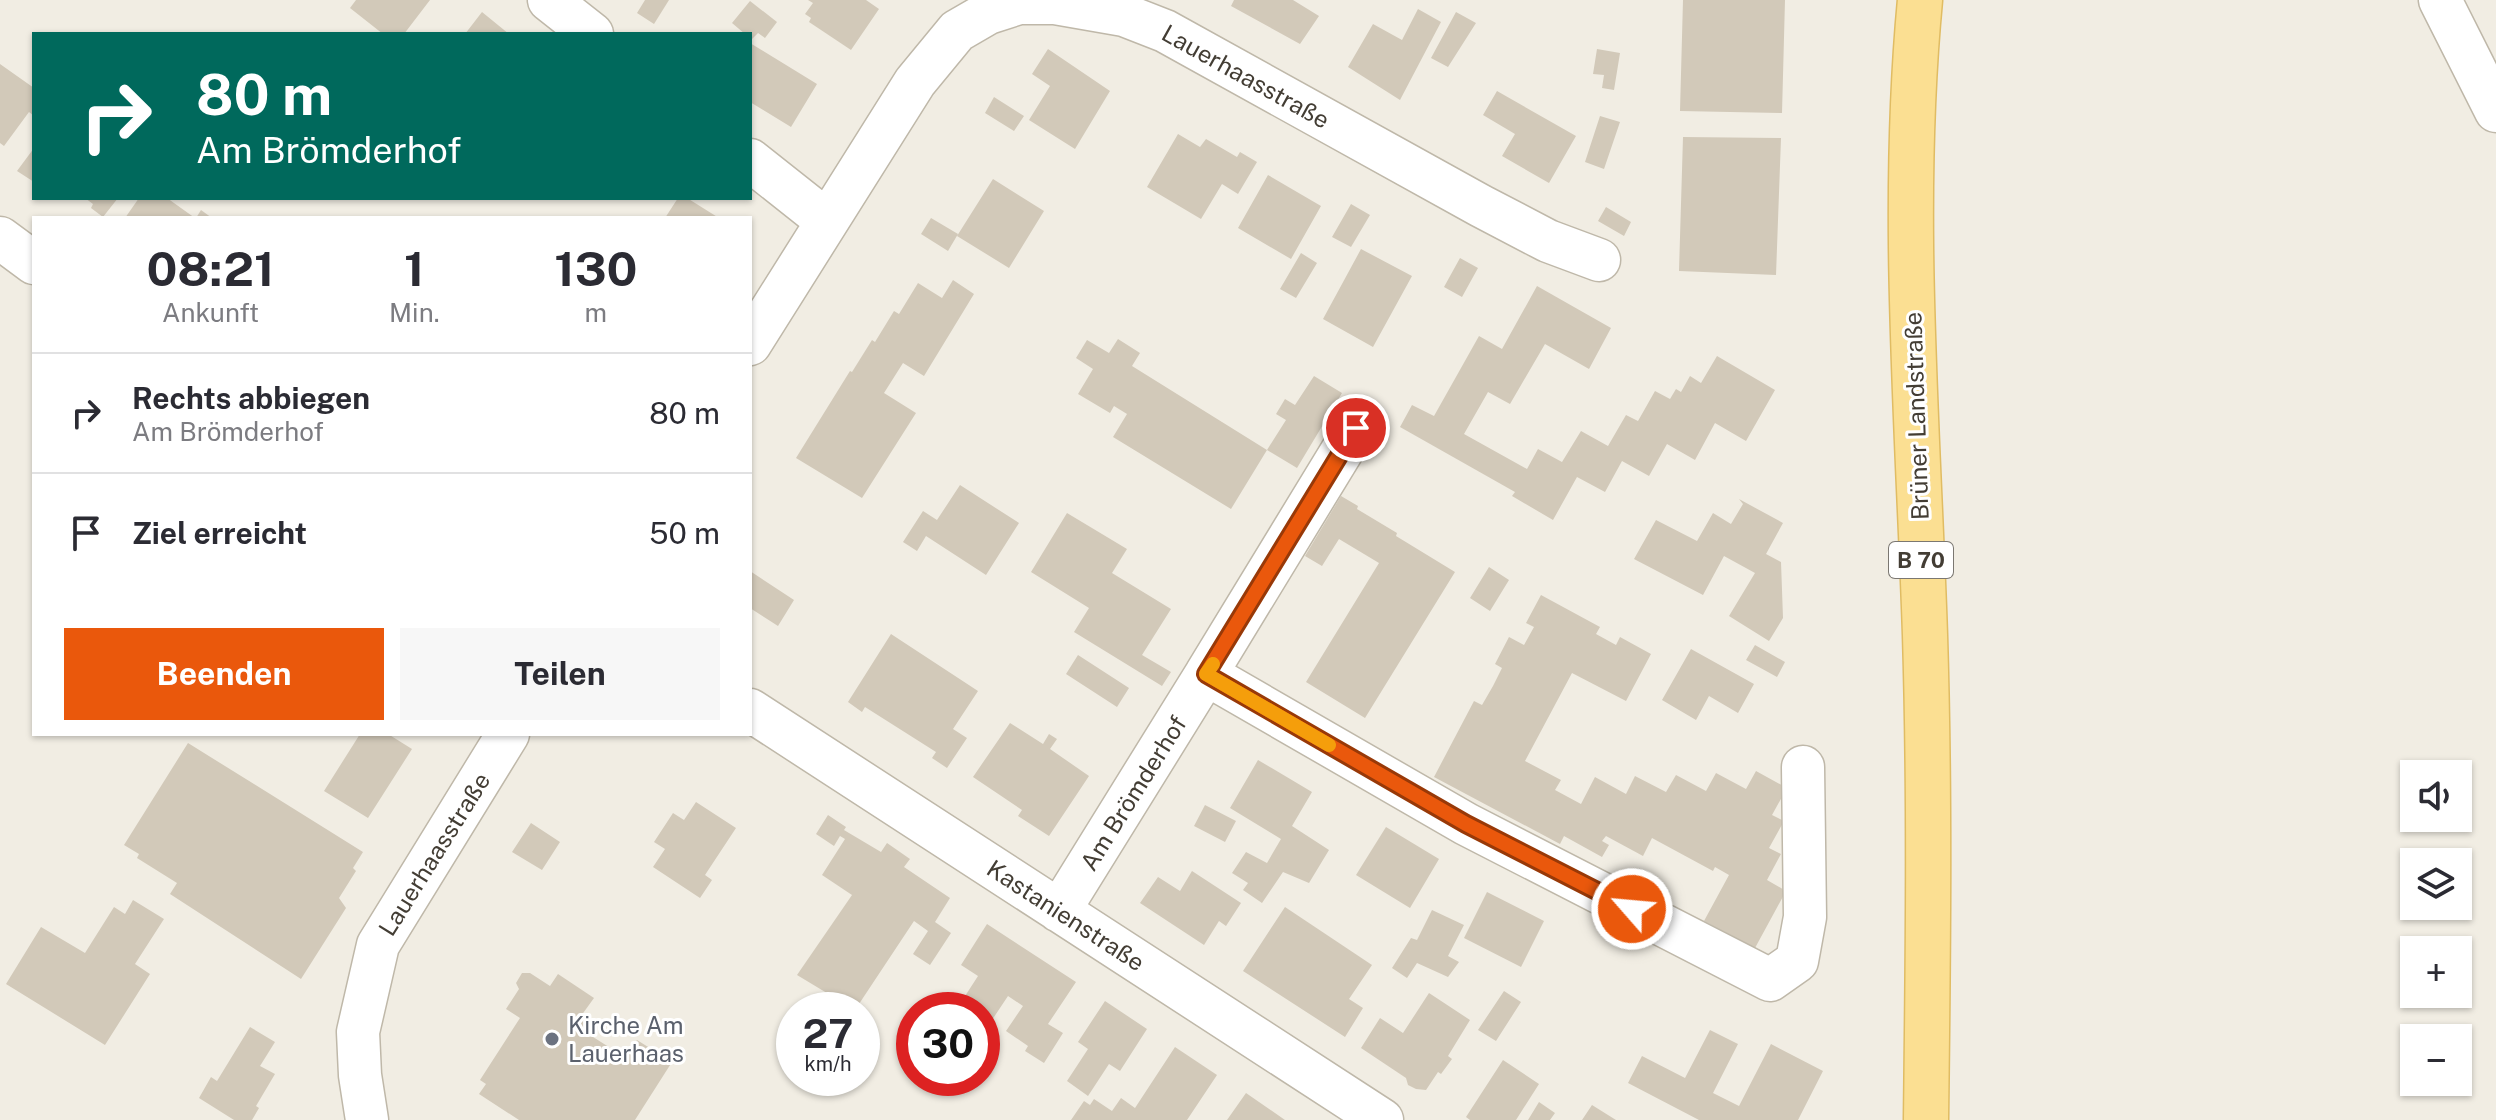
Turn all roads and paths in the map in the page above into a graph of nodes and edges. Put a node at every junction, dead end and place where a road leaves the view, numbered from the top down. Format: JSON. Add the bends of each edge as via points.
{"nodes":[{"id":1,"x":549,"y":0,"type":"edge"},
{"id":2,"x":1920,"y":0,"type":"edge"},
{"id":3,"x":2440,"y":0,"type":"edge"},
{"id":4,"x":589,"y":32,"type":"edge"},
{"id":5,"x":2496,"y":111,"type":"edge"},
{"id":6,"x":752,"y":162,"type":"edge"},
{"id":7,"x":827,"y":221,"type":"junction"},
{"id":8,"x":0,"y":238,"type":"edge"},
{"id":9,"x":1599,"y":260,"type":"dead end"},
{"id":10,"x":32,"y":262,"type":"edge"},
{"id":11,"x":752,"y":341,"type":"edge"},
{"id":12,"x":1356,"y":428,"type":"dead end"},
{"id":13,"x":1206,"y":674,"type":"junction"},
{"id":14,"x":752,"y":711,"type":"edge"},
{"id":15,"x":507,"y":736,"type":"edge"},
{"id":16,"x":1803,"y":767,"type":"dead end"},
{"id":17,"x":1059,"y":911,"type":"junction"},
{"id":18,"x":367,"y":1120,"type":"edge"},
{"id":19,"x":1382,"y":1120,"type":"edge"},
{"id":20,"x":1926,"y":1120,"type":"edge"}],
"edges":[{"from":1,"to":4,"type":"street"},
{"from":2,"to":20,"type":"main road","name":"Brüner Landstraße","number":"B 70","via":[[1911,211],[1925,636]]},
{"from":3,"to":5,"type":"street"},
{"from":6,"to":7,"type":"street"},
{"from":7,"to":9,"type":"street","name":"Lauerhaasstraße","via":[[915,82],[957,31],[1019,3],[1055,3],[1124,15],[1165,31],[1481,206]]},
{"from":7,"to":11,"type":"street","name":"Lauerhaasstraße"},
{"from":8,"to":10,"type":"street"},
{"from":12,"to":13,"type":"street","name":"Am Brömderhof"},
{"from":13,"to":16,"type":"street","via":[[1466,824],[1770,980],[1797,961],[1805,917]]},
{"from":13,"to":17,"type":"street","name":"Am Brömderhof"},
{"from":14,"to":17,"type":"street","name":"Kastanienstraße"},
{"from":15,"to":18,"type":"street","name":"Lauerhaasstraße","via":[[378,945],[358,1032]]},
{"from":17,"to":19,"type":"street","name":"Kastanienstraße"}]}
